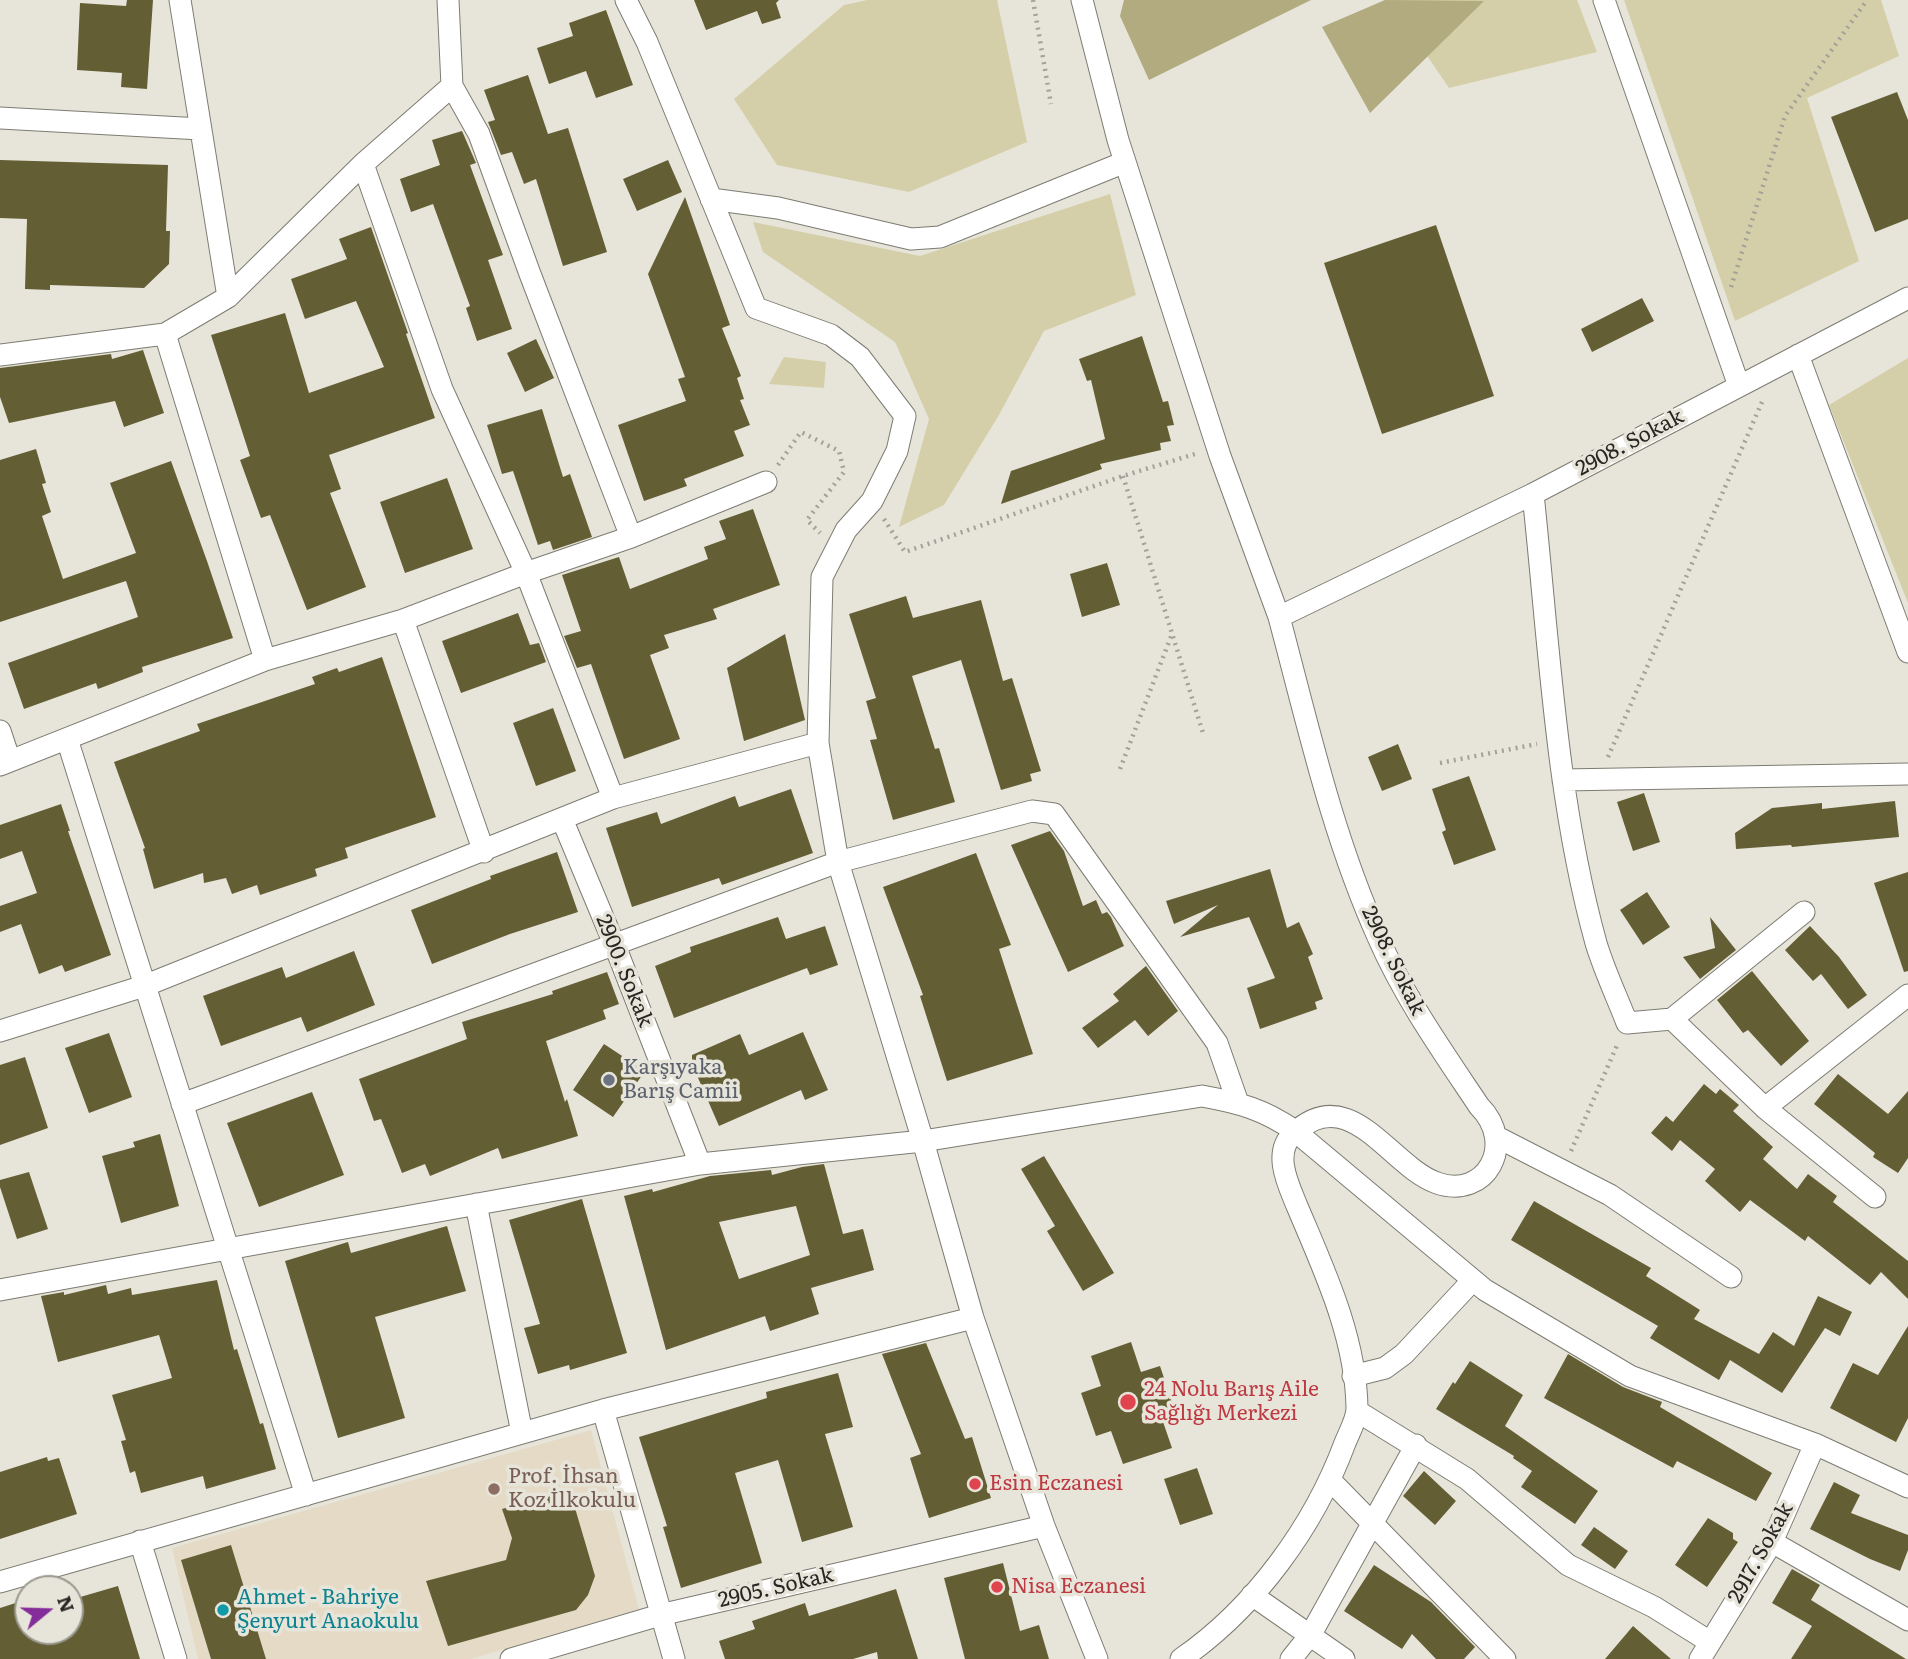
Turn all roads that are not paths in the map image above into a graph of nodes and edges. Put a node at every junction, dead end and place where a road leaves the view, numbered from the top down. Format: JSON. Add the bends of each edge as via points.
{"nodes":[{"id":1,"x":180,"y":0,"type":"edge"},
{"id":2,"x":448,"y":0,"type":"edge"},
{"id":3,"x":626,"y":0,"type":"edge"},
{"id":4,"x":1082,"y":0,"type":"edge"},
{"id":5,"x":1604,"y":0,"type":"edge"},
{"id":6,"x":452,"y":86,"type":"junction"},
{"id":7,"x":0,"y":118,"type":"edge"},
{"id":8,"x":201,"y":130,"type":"junction"},
{"id":9,"x":1125,"y":162,"type":"junction"},
{"id":10,"x":363,"y":164,"type":"junction"},
{"id":11,"x":711,"y":199,"type":"junction"},
{"id":12,"x":228,"y":297,"type":"junction"},
{"id":13,"x":1908,"y":298,"type":"edge"},
{"id":14,"x":165,"y":334,"type":"junction"},
{"id":15,"x":0,"y":355,"type":"edge"},
{"id":16,"x":1798,"y":355,"type":"junction"},
{"id":17,"x":1739,"y":386,"type":"junction"},
{"id":18,"x":766,"y":482,"type":"road end"},
{"id":19,"x":1533,"y":494,"type":"junction"},
{"id":20,"x":631,"y":537,"type":"junction"},
{"id":21,"x":526,"y":573,"type":"junction"},
{"id":22,"x":1279,"y":617,"type":"junction"},
{"id":23,"x":403,"y":620,"type":"junction"},
{"id":24,"x":1908,"y":652,"type":"edge"},
{"id":25,"x":265,"y":660,"type":"junction"},
{"id":26,"x":0,"y":731,"type":"edge"},
{"id":27,"x":67,"y":739,"type":"junction"},
{"id":28,"x":818,"y":743,"type":"junction"},
{"id":29,"x":5,"y":763,"type":"edge"},
{"id":30,"x":1908,"y":774,"type":"edge"},
{"id":31,"x":1563,"y":780,"type":"junction"},
{"id":32,"x":613,"y":798,"type":"junction"},
{"id":33,"x":562,"y":819,"type":"junction"},
{"id":34,"x":484,"y":852,"type":"junction"},
{"id":35,"x":838,"y":862,"type":"junction"},
{"id":36,"x":1804,"y":912,"type":"dead end"},
{"id":37,"x":615,"y":946,"type":"junction"},
{"id":38,"x":144,"y":986,"type":"junction"},
{"id":39,"x":1908,"y":995,"type":"edge"},
{"id":40,"x":1672,"y":1020,"type":"junction"},
{"id":41,"x":0,"y":1031,"type":"edge"},
{"id":42,"x":1238,"y":1103,"type":"junction"},
{"id":43,"x":183,"y":1104,"type":"junction"},
{"id":44,"x":1765,"y":1108,"type":"junction"},
{"id":45,"x":1295,"y":1131,"type":"junction"},
{"id":46,"x":1497,"y":1137,"type":"junction"},
{"id":47,"x":923,"y":1141,"type":"junction"},
{"id":48,"x":700,"y":1164,"type":"junction"},
{"id":49,"x":1875,"y":1197,"type":"dead end"},
{"id":50,"x":476,"y":1204,"type":"junction"},
{"id":51,"x":229,"y":1248,"type":"junction"},
{"id":52,"x":1731,"y":1277,"type":"dead end"},
{"id":53,"x":1474,"y":1280,"type":"junction"},
{"id":54,"x":0,"y":1290,"type":"edge"},
{"id":55,"x":973,"y":1318,"type":"junction"},
{"id":56,"x":1353,"y":1376,"type":"junction"},
{"id":57,"x":603,"y":1410,"type":"junction"},
{"id":58,"x":1357,"y":1411,"type":"junction"},
{"id":59,"x":522,"y":1433,"type":"junction"},
{"id":60,"x":1815,"y":1444,"type":"junction"},
{"id":61,"x":1416,"y":1445,"type":"junction"},
{"id":62,"x":1331,"y":1481,"type":"junction"},
{"id":63,"x":1907,"y":1482,"type":"edge"},
{"id":64,"x":306,"y":1495,"type":"junction"},
{"id":65,"x":1372,"y":1523,"type":"junction"},
{"id":66,"x":1044,"y":1526,"type":"junction"},
{"id":67,"x":140,"y":1541,"type":"junction"},
{"id":68,"x":1772,"y":1542,"type":"junction"},
{"id":69,"x":0,"y":1581,"type":"edge"},
{"id":70,"x":1252,"y":1595,"type":"junction"},
{"id":71,"x":660,"y":1615,"type":"junction"},
{"id":72,"x":1908,"y":1620,"type":"edge"},
{"id":73,"x":1311,"y":1634,"type":"junction"},
{"id":74,"x":1705,"y":1650,"type":"edge"},
{"id":75,"x":176,"y":1659,"type":"edge"},
{"id":76,"x":511,"y":1659,"type":"edge"},
{"id":77,"x":674,"y":1659,"type":"edge"},
{"id":78,"x":1097,"y":1659,"type":"edge"},
{"id":79,"x":1181,"y":1659,"type":"edge"},
{"id":80,"x":1291,"y":1659,"type":"edge"},
{"id":81,"x":1344,"y":1659,"type":"edge"},
{"id":82,"x":1505,"y":1659,"type":"edge"}],
"edges":[{"from":1,"to":8,"type":"street"},
{"from":2,"to":6,"type":"street"},
{"from":3,"to":11,"type":"street"},
{"from":4,"to":9,"type":"street"},
{"from":5,"to":17,"type":"street"},
{"from":6,"to":10,"type":"street"},
{"from":6,"to":20,"type":"street","via":[[479,134]]},
{"from":7,"to":8,"type":"street"},
{"from":8,"to":12,"type":"street"},
{"from":9,"to":11,"type":"street","via":[[930,238],[911,239],[778,208]]},
{"from":9,"to":22,"type":"street","via":[[1217,447]]},
{"from":10,"to":12,"type":"street"},
{"from":10,"to":21,"type":"street","via":[[442,388]]},
{"from":11,"to":28,"type":"street","via":[[756,308],[831,335],[860,357],[905,416],[897,451],[872,501],[846,530],[821,577]]},
{"from":12,"to":14,"type":"street"},
{"from":13,"to":16,"type":"street","name":"2908. Sokak"},
{"from":14,"to":15,"type":"street"},
{"from":14,"to":25,"type":"street"},
{"from":16,"to":17,"type":"street","name":"2908. Sokak"},
{"from":16,"to":24,"type":"street"},
{"from":17,"to":19,"type":"street","name":"2908. Sokak"},
{"from":18,"to":20,"type":"street"},
{"from":19,"to":22,"type":"street","name":"2908. Sokak"},
{"from":19,"to":31,"type":"street"},
{"from":20,"to":21,"type":"street"},
{"from":21,"to":23,"type":"street"},
{"from":21,"to":32,"type":"street"},
{"from":22,"to":46,"type":"street","name":"2908. Sokak","via":[[1340,841],[1378,938],[1425,1026],[1489,1116]]},
{"from":23,"to":25,"type":"street"},
{"from":23,"to":34,"type":"street"},
{"from":25,"to":27,"type":"street"},
{"from":26,"to":29,"type":"street"},
{"from":27,"to":29,"type":"street"},
{"from":27,"to":38,"type":"street"},
{"from":28,"to":32,"type":"street"},
{"from":28,"to":35,"type":"street"},
{"from":30,"to":31,"type":"street"},
{"from":31,"to":40,"type":"street","via":[[1597,946],[1627,1023]]},
{"from":32,"to":33,"type":"street"},
{"from":33,"to":34,"type":"street"},
{"from":33,"to":37,"type":"street","name":"2900. Sokak"},
{"from":34,"to":38,"type":"street"},
{"from":35,"to":37,"type":"street"},
{"from":35,"to":42,"type":"street","via":[[1032,811],[1054,814],[1217,1043]]},
{"from":35,"to":47,"type":"street"},
{"from":36,"to":40,"type":"street"},
{"from":37,"to":43,"type":"street"},
{"from":37,"to":48,"type":"street","name":"2900. Sokak"},
{"from":38,"to":41,"type":"street"},
{"from":38,"to":43,"type":"street"},
{"from":39,"to":44,"type":"street"},
{"from":40,"to":44,"type":"street"},
{"from":42,"to":45,"type":"street","via":[[1271,1115]]},
{"from":42,"to":47,"type":"street","via":[[1202,1096]]},
{"from":43,"to":51,"type":"street"},
{"from":44,"to":49,"type":"street"},
{"from":45,"to":46,"type":"street","via":[[1318,1118],[1352,1121],[1422,1174],[1449,1186],[1470,1182],[1487,1170]]},
{"from":45,"to":53,"type":"street"},
{"from":45,"to":56,"type":"street","via":[[1282,1151],[1288,1184],[1331,1286]]},
{"from":46,"to":52,"type":"street","via":[[1610,1195]]},
{"from":47,"to":48,"type":"street"},
{"from":47,"to":55,"type":"street"},
{"from":48,"to":50,"type":"street"},
{"from":50,"to":51,"type":"street"},
{"from":50,"to":59,"type":"street"},
{"from":51,"to":54,"type":"street"},
{"from":51,"to":64,"type":"street"},
{"from":53,"to":56,"type":"street","via":[[1404,1354],[1385,1368]]},
{"from":53,"to":60,"type":"street","via":[[1630,1376]]},
{"from":55,"to":57,"type":"street"},
{"from":55,"to":66,"type":"street"},
{"from":56,"to":58,"type":"street"},
{"from":57,"to":59,"type":"street"},
{"from":57,"to":71,"type":"street"},
{"from":58,"to":61,"type":"street"},
{"from":58,"to":62,"type":"street"},
{"from":59,"to":64,"type":"street"},
{"from":60,"to":63,"type":"street"},
{"from":60,"to":68,"type":"street","name":"2917. Sokak"},
{"from":61,"to":65,"type":"street"},
{"from":61,"to":74,"type":"street","via":[[1468,1479],[1567,1565],[1654,1606]]},
{"from":62,"to":65,"type":"street"},
{"from":62,"to":70,"type":"street","via":[[1298,1537]]},
{"from":64,"to":67,"type":"street"},
{"from":65,"to":73,"type":"street"},
{"from":65,"to":82,"type":"street"},
{"from":66,"to":71,"type":"street","name":"2905. Sokak"},
{"from":66,"to":78,"type":"street"},
{"from":67,"to":69,"type":"street"},
{"from":67,"to":75,"type":"street"},
{"from":68,"to":72,"type":"street"},
{"from":68,"to":74,"type":"street","name":"2917. Sokak"},
{"from":70,"to":73,"type":"street"},
{"from":70,"to":79,"type":"street"},
{"from":71,"to":76,"type":"street","name":"2905. Sokak"},
{"from":71,"to":77,"type":"street"},
{"from":73,"to":80,"type":"street"},
{"from":73,"to":81,"type":"street"}]}
